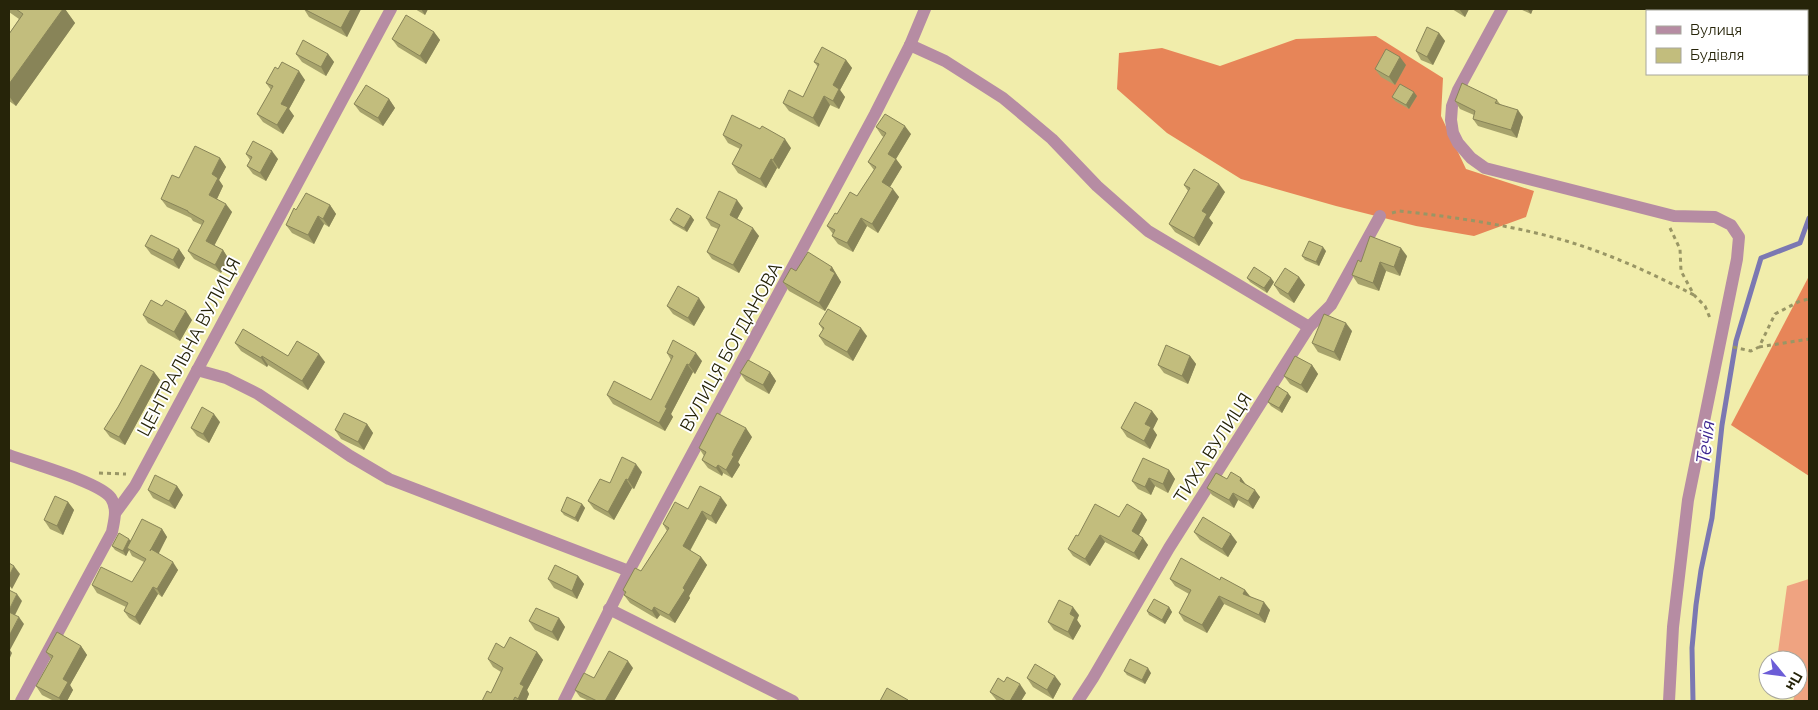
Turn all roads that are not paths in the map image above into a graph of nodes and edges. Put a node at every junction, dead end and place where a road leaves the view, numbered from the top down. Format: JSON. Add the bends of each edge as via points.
{"nodes":[{"id":1,"x":391,"y":9,"type":"edge"},
{"id":2,"x":925,"y":9,"type":"edge"},
{"id":3,"x":1502,"y":9,"type":"edge"},
{"id":4,"x":910,"y":44,"type":"junction"},
{"id":5,"x":1380,"y":216,"type":"road end"},
{"id":6,"x":1309,"y":327,"type":"junction"},
{"id":7,"x":197,"y":370,"type":"junction"},
{"id":8,"x":9,"y":455,"type":"edge"},
{"id":9,"x":116,"y":512,"type":"junction"},
{"id":10,"x":629,"y":571,"type":"junction"},
{"id":11,"x":609,"y":609,"type":"junction"},
{"id":12,"x":20,"y":701,"type":"edge"},
{"id":13,"x":564,"y":701,"type":"edge"},
{"id":14,"x":793,"y":701,"type":"edge"},
{"id":15,"x":1078,"y":701,"type":"edge"},
{"id":16,"x":1669,"y":701,"type":"edge"}],
"edges":[{"from":1,"to":7,"type":"street","name":"ЦЕНТРАЛЬНА ВУЛИЦЯ"},
{"from":2,"to":4,"type":"street","name":"ВУЛИЦЯ БОГДАНОВА"},
{"from":3,"to":16,"type":"street","via":[[1452,106],[1453,133],[1471,158],[1485,168],[1674,216],[1715,217],[1731,225],[1739,237],[1738,259],[1688,500],[1673,627]]},
{"from":4,"to":6,"type":"street","via":[[1003,98],[1052,139],[1097,186],[1148,231]]},
{"from":4,"to":10,"type":"street","name":"ВУЛИЦЯ БОГДАНОВА","via":[[828,205]]},
{"from":5,"to":6,"type":"street","name":"ТИХА ВУЛИЦЯ","via":[[1331,305]]},
{"from":6,"to":15,"type":"street","name":"ТИХА ВУЛИЦЯ","via":[[1169,548]]},
{"from":7,"to":9,"type":"street","name":"ЦЕНТРАЛЬНА ВУЛИЦЯ","via":[[135,486]]},
{"from":7,"to":10,"type":"street","via":[[226,378],[258,394],[389,479]]},
{"from":8,"to":9,"type":"street","via":[[98,488],[111,498]]},
{"from":9,"to":12,"type":"street","name":"ЦЕНТРАЛЬНА ВУЛИЦЯ","via":[[112,532]]},
{"from":10,"to":11,"type":"street","name":"ВУЛИЦЯ БОГДАНОВА"},
{"from":11,"to":13,"type":"street","name":"ВУЛИЦЯ БОГДАНОВА"},
{"from":11,"to":14,"type":"street"}]}
